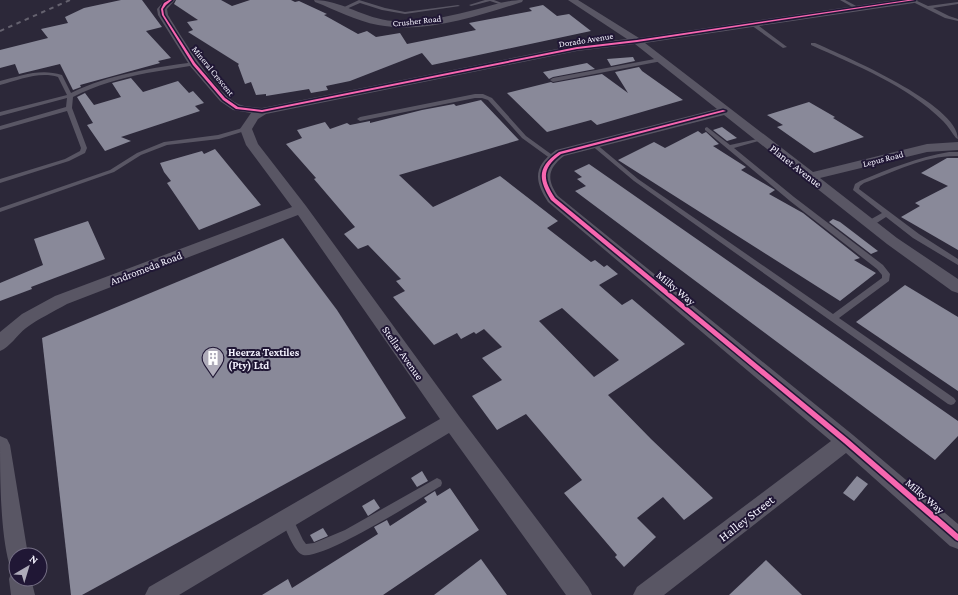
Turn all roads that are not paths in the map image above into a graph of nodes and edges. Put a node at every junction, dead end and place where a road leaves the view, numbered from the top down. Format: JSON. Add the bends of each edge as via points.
{"nodes":[{"id":1,"x":171,"y":0,"type":"edge"},
{"id":2,"x":318,"y":0,"type":"edge"},
{"id":3,"x":519,"y":0,"type":"edge"},
{"id":4,"x":572,"y":0,"type":"edge"},
{"id":5,"x":874,"y":0,"type":"edge"},
{"id":6,"x":913,"y":0,"type":"edge"},
{"id":7,"x":359,"y":1,"type":"edge"},
{"id":8,"x":854,"y":3,"type":"edge"},
{"id":9,"x":958,"y":3,"type":"edge"},
{"id":10,"x":470,"y":5,"type":"dead end"},
{"id":11,"x":505,"y":5,"type":"junction"},
{"id":12,"x":458,"y":6,"type":"dead end"},
{"id":13,"x":926,"y":8,"type":"junction"},
{"id":14,"x":342,"y":9,"type":"junction"},
{"id":15,"x":958,"y":20,"type":"edge"},
{"id":16,"x":753,"y":24,"type":"junction"},
{"id":17,"x":634,"y":38,"type":"junction"},
{"id":18,"x":813,"y":44,"type":"dead end"},
{"id":19,"x":785,"y":47,"type":"dead end"},
{"id":20,"x":660,"y":60,"type":"junction"},
{"id":21,"x":194,"y":64,"type":"junction"},
{"id":22,"x":553,"y":80,"type":"dead end"},
{"id":23,"x":0,"y":83,"type":"edge"},
{"id":24,"x":70,"y":96,"type":"junction"},
{"id":25,"x":69,"y":108,"type":"junction"},
{"id":26,"x":262,"y":111,"type":"junction"},
{"id":27,"x":724,"y":111,"type":"junction"},
{"id":28,"x":0,"y":114,"type":"edge"},
{"id":29,"x":360,"y":119,"type":"dead end"},
{"id":30,"x":0,"y":128,"type":"edge"},
{"id":31,"x":707,"y":128,"type":"dead end"},
{"id":32,"x":246,"y":129,"type":"junction"},
{"id":33,"x":958,"y":137,"type":"edge"},
{"id":34,"x":760,"y":139,"type":"junction"},
{"id":35,"x":593,"y":144,"type":"junction"},
{"id":36,"x":958,"y":146,"type":"edge"},
{"id":37,"x":729,"y":147,"type":"junction"},
{"id":38,"x":958,"y":154,"type":"edge"},
{"id":39,"x":553,"y":158,"type":"junction"},
{"id":40,"x":809,"y":177,"type":"junction"},
{"id":41,"x":0,"y":181,"type":"edge"},
{"id":42,"x":301,"y":209,"type":"junction"},
{"id":43,"x":0,"y":210,"type":"edge"},
{"id":44,"x":887,"y":213,"type":"junction"},
{"id":45,"x":869,"y":224,"type":"junction"},
{"id":46,"x":958,"y":262,"type":"edge"},
{"id":47,"x":958,"y":287,"type":"edge"},
{"id":48,"x":834,"y":318,"type":"junction"},
{"id":49,"x":0,"y":344,"type":"edge"},
{"id":50,"x":951,"y":401,"type":"dead end"},
{"id":51,"x":452,"y":422,"type":"junction"},
{"id":52,"x":846,"y":441,"type":"junction"},
{"id":53,"x":0,"y":445,"type":"edge"},
{"id":54,"x":437,"y":483,"type":"dead end"},
{"id":55,"x":287,"y":519,"type":"junction"},
{"id":56,"x":958,"y":538,"type":"edge"},
{"id":57,"x":16,"y":547,"type":"edge"},
{"id":58,"x":157,"y":595,"type":"edge"},
{"id":59,"x":580,"y":595,"type":"edge"},
{"id":60,"x":645,"y":595,"type":"edge"}],
"edges":[{"from":1,"to":21,"type":"street","name":"Mineral Crescent","via":[[162,9],[163,15]]},
{"from":2,"to":14,"type":"street","name":"Crusher Road"},
{"from":3,"to":11,"type":"street","name":"Crusher Road"},
{"from":4,"to":17,"type":"street"},
{"from":5,"to":8,"type":"street","name":"Dorado Avenue"},
{"from":6,"to":8,"type":"street","name":"Dorado Avenue"},
{"from":6,"to":13,"type":"lane"},
{"from":7,"to":12,"type":"lane","via":[[405,13]]},
{"from":7,"to":14,"type":"lane"},
{"from":8,"to":16,"type":"street","name":"Dorado Avenue"},
{"from":8,"to":17,"type":"street","name":"Dorado Avenue"},
{"from":9,"to":13,"type":"lane"},
{"from":10,"to":11,"type":"lane","via":[[490,0]]},
{"from":11,"to":14,"type":"street","name":"Crusher Road","via":[[407,24],[378,22]]},
{"from":13,"to":15,"type":"lane"},
{"from":16,"to":17,"type":"street","name":"Dorado Avenue"},
{"from":16,"to":19,"type":"lane"},
{"from":17,"to":20,"type":"street","name":"Planet Avenue"},
{"from":17,"to":26,"type":"street","name":"Dorado Avenue"},
{"from":18,"to":33,"type":"lane","via":[[899,86],[928,105],[952,127]]},
{"from":20,"to":22,"type":"lane"},
{"from":20,"to":27,"type":"street","name":"Planet Avenue"},
{"from":21,"to":24,"type":"lane","via":[[102,81]]},
{"from":21,"to":26,"type":"street","name":"Mineral Crescent","via":[[230,104],[245,110]]},
{"from":23,"to":24,"type":"lane","via":[[42,73],[55,74],[60,76]]},
{"from":24,"to":25,"type":"lane"},
{"from":24,"to":28,"type":"lane"},
{"from":25,"to":30,"type":"lane"},
{"from":25,"to":41,"type":"lane","via":[[84,148],[83,152],[67,160]]},
{"from":26,"to":32,"type":"street","via":[[253,117]]},
{"from":27,"to":34,"type":"street","name":"Planet Avenue"},
{"from":27,"to":35,"type":"street"},
{"from":29,"to":39,"type":"lane","via":[[483,96],[490,99],[524,137]]},
{"from":31,"to":37,"type":"lane"},
{"from":32,"to":42,"type":"street","name":"Stellar Avenue","via":[[252,145]]},
{"from":32,"to":43,"type":"lane","via":[[219,137],[166,144],[138,154],[112,171]]},
{"from":34,"to":37,"type":"lane"},
{"from":34,"to":40,"type":"street","name":"Planet Avenue"},
{"from":35,"to":39,"type":"street","via":[[568,150]]},
{"from":35,"to":48,"type":"lane","via":[[636,180]]},
{"from":36,"to":40,"type":"street","name":"Lepus Road","via":[[927,148]]},
{"from":37,"to":48,"type":"lane","via":[[886,274],[886,279]]},
{"from":38,"to":44,"type":"lane","via":[[948,153],[910,164],[857,185],[856,190]]},
{"from":39,"to":52,"type":"street","name":"Milky Way","via":[[544,169],[543,176],[547,191],[553,199]]},
{"from":40,"to":45,"type":"street","name":"Planet Avenue"},
{"from":42,"to":49,"type":"street","name":"Andromeda Road","via":[[61,300],[10,331]]},
{"from":42,"to":51,"type":"street","name":"Stellar Avenue"},
{"from":44,"to":45,"type":"lane"},
{"from":44,"to":46,"type":"lane","via":[[916,236]]},
{"from":45,"to":47,"type":"street","name":"Planet Avenue"},
{"from":48,"to":50,"type":"lane"},
{"from":51,"to":55,"type":"street"},
{"from":51,"to":59,"type":"street","name":"Stellar Avenue"},
{"from":52,"to":56,"type":"street","name":"Milky Way"},
{"from":52,"to":60,"type":"street","name":"Halley Street"},
{"from":53,"to":57,"type":"street"},
{"from":54,"to":55,"type":"lane","via":[[336,540],[309,551],[304,550],[299,544]]},
{"from":55,"to":58,"type":"street"}]}
